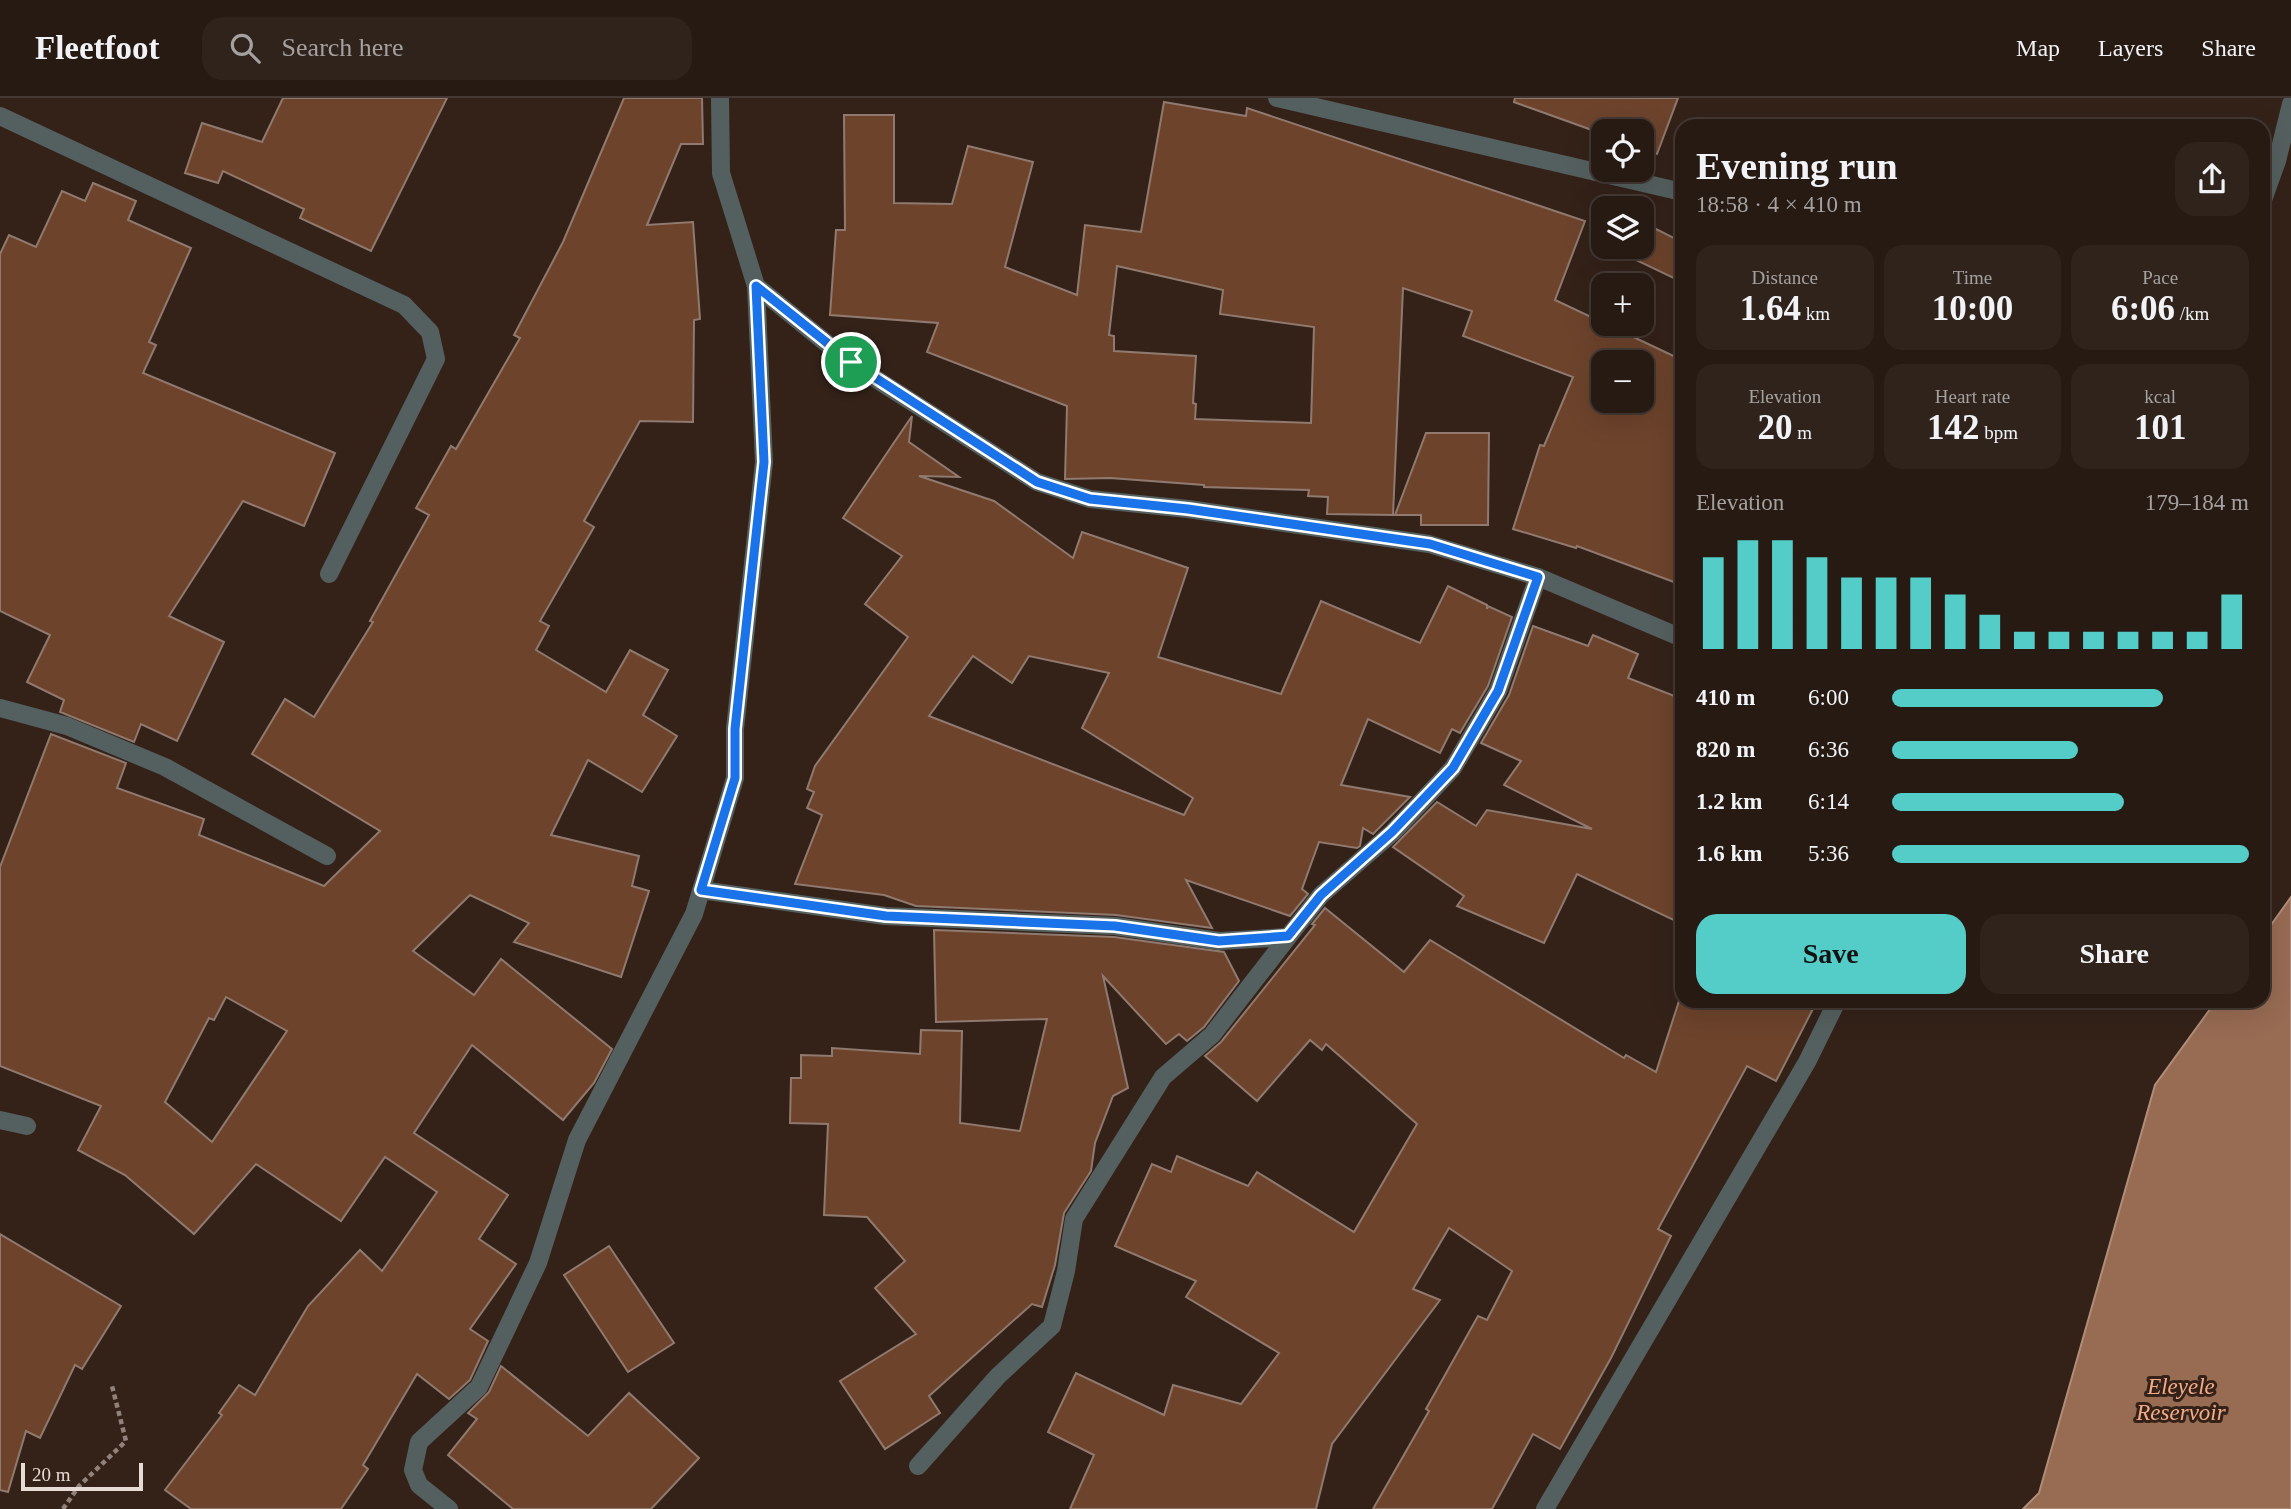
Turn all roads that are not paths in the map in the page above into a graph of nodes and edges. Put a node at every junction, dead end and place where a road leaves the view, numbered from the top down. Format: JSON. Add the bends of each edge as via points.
{"nodes":[{"id":1,"x":3,"y":98,"type":"edge"},
{"id":2,"x":720,"y":98,"type":"edge"},
{"id":3,"x":1277,"y":98,"type":"edge"},
{"id":4,"x":2291,"y":104,"type":"edge"},
{"id":5,"x":0,"y":110,"type":"edge"},
{"id":6,"x":0,"y":116,"type":"edge"},
{"id":7,"x":2270,"y":180,"type":"edge"},
{"id":8,"x":1675,"y":190,"type":"edge"},
{"id":9,"x":756,"y":286,"type":"junction"},
{"id":10,"x":329,"y":574,"type":"dead end"},
{"id":11,"x":1538,"y":577,"type":"junction"},
{"id":12,"x":1675,"y":635,"type":"edge"},
{"id":13,"x":0,"y":708,"type":"edge"},
{"id":14,"x":327,"y":856,"type":"dead end"},
{"id":15,"x":701,"y":890,"type":"junction"},
{"id":16,"x":1288,"y":936,"type":"junction"},
{"id":17,"x":1834,"y":1008,"type":"edge"},
{"id":18,"x":0,"y":1120,"type":"edge"},
{"id":19,"x":27,"y":1126,"type":"dead end"},
{"id":20,"x":918,"y":1466,"type":"dead end"},
{"id":21,"x":449,"y":1509,"type":"edge"},
{"id":22,"x":1545,"y":1509,"type":"edge"}],
"edges":[{"from":1,"to":5,"type":"street"},
{"from":2,"to":9,"type":"street","via":[[721,173]]},
{"from":3,"to":8,"type":"street"},
{"from":4,"to":7,"type":"street"},
{"from":6,"to":10,"type":"street","via":[[404,305],[430,332],[436,359]]},
{"from":9,"to":11,"type":"street","via":[[851,362],[1037,482],[1090,499],[1430,544]]},
{"from":9,"to":15,"type":"street","via":[[764,462],[735,729],[735,778]]},
{"from":11,"to":12,"type":"street"},
{"from":11,"to":16,"type":"street","via":[[1498,691],[1453,768],[1392,832],[1321,895]]},
{"from":13,"to":14,"type":"street","via":[[67,726],[165,767]]},
{"from":15,"to":16,"type":"street","via":[[886,916],[1115,926],[1219,941]]},
{"from":15,"to":21,"type":"street","via":[[694,914],[578,1140],[538,1263],[479,1387],[419,1442],[413,1470],[419,1485]]},
{"from":16,"to":20,"type":"street","via":[[1212,1035],[1163,1077],[1074,1219],[1052,1326],[998,1376]]},
{"from":17,"to":22,"type":"street","via":[[1807,1062]]},
{"from":18,"to":19,"type":"street"}]}
